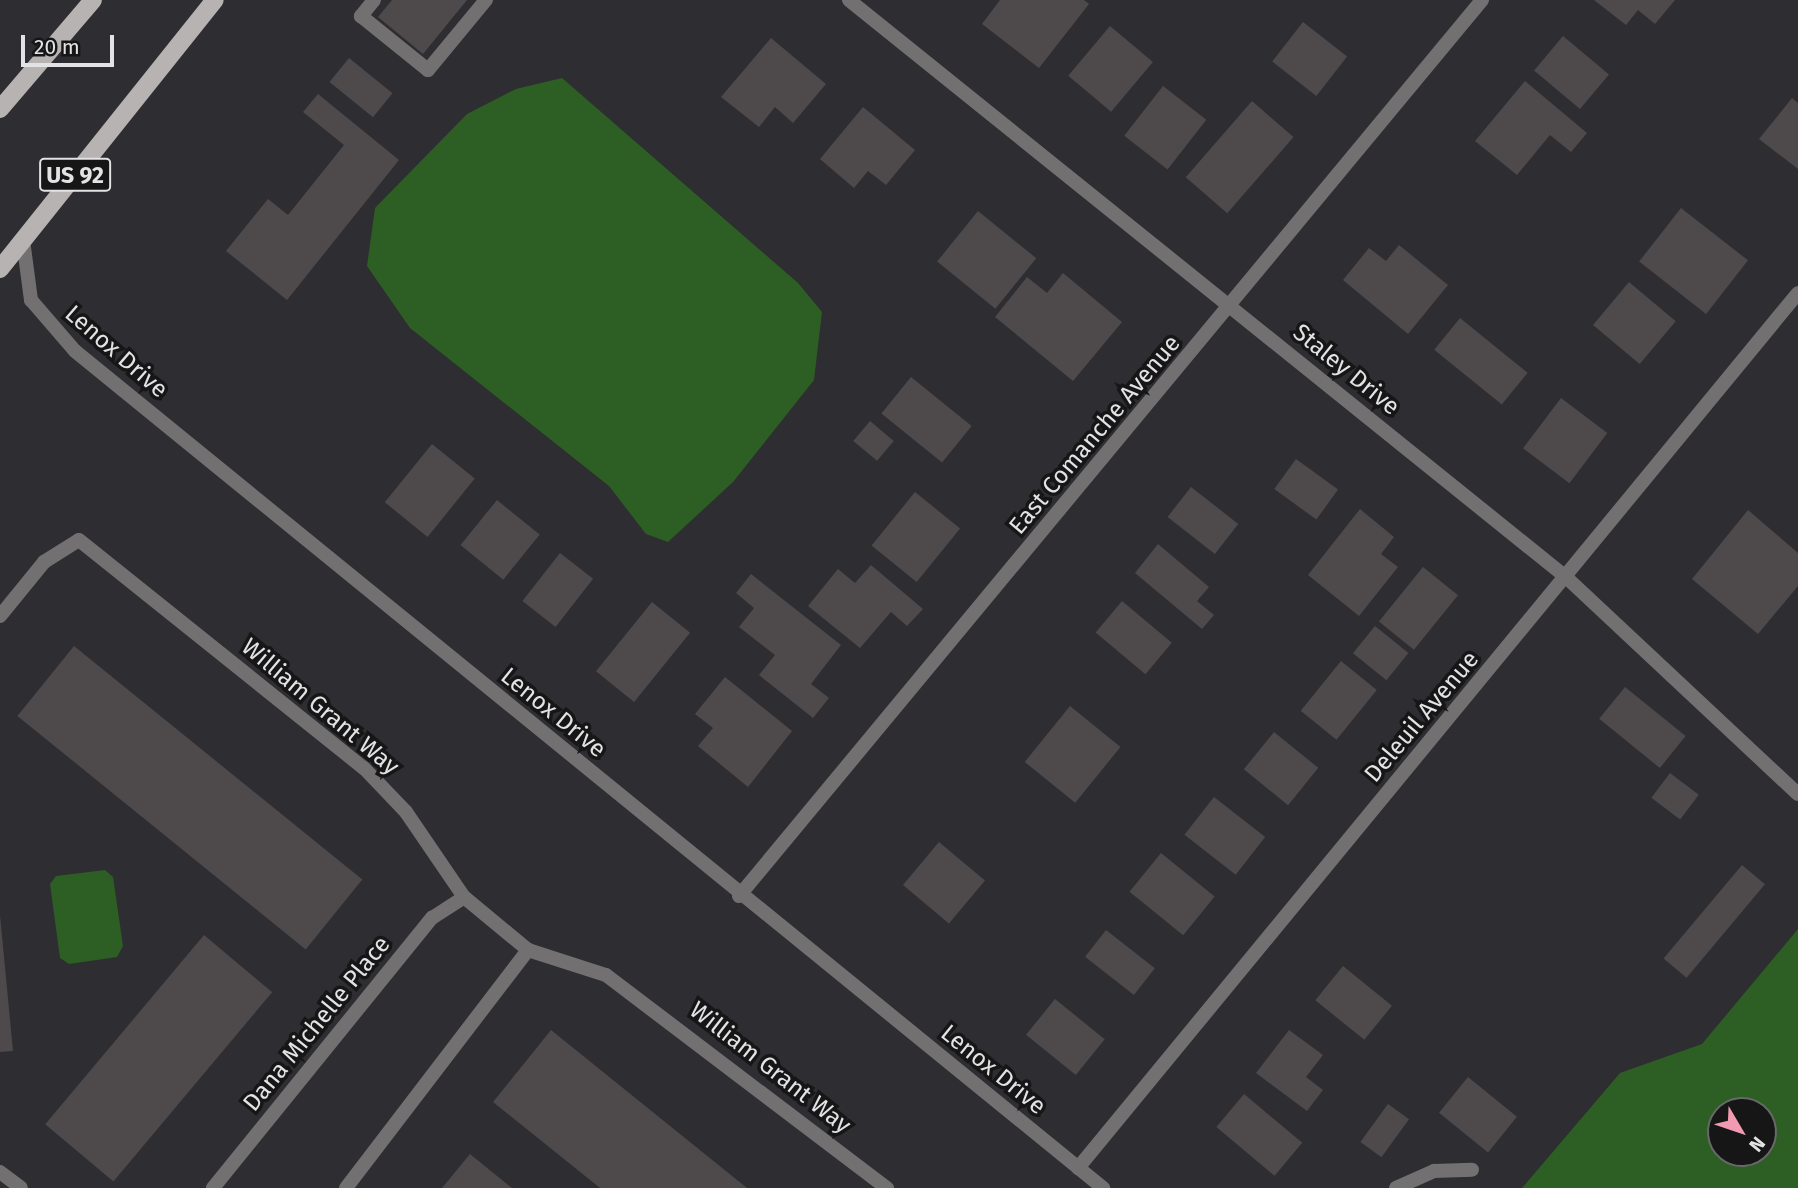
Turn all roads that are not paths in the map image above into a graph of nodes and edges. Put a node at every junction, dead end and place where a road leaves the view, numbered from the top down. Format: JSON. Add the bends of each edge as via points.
{"nodes":[{"id":1,"x":93,"y":0,"type":"edge"},
{"id":2,"x":215,"y":0,"type":"edge"},
{"id":3,"x":374,"y":0,"type":"edge"},
{"id":4,"x":486,"y":0,"type":"edge"},
{"id":5,"x":849,"y":0,"type":"edge"},
{"id":6,"x":1482,"y":0,"type":"edge"},
{"id":7,"x":0,"y":109,"type":"edge"},
{"id":8,"x":23,"y":240,"type":"junction"},
{"id":9,"x":0,"y":269,"type":"edge"},
{"id":10,"x":1798,"y":293,"type":"edge"},
{"id":11,"x":1231,"y":307,"type":"junction"},
{"id":12,"x":1567,"y":578,"type":"junction"},
{"id":13,"x":0,"y":616,"type":"edge"},
{"id":14,"x":1798,"y":794,"type":"edge"},
{"id":15,"x":739,"y":895,"type":"junction"},
{"id":16,"x":464,"y":897,"type":"junction"},
{"id":17,"x":528,"y":950,"type":"junction"},
{"id":18,"x":1078,"y":1168,"type":"junction"},
{"id":19,"x":1472,"y":1170,"type":"dead end"},
{"id":20,"x":0,"y":1172,"type":"edge"},
{"id":21,"x":21,"y":1188,"type":"edge"},
{"id":22,"x":212,"y":1188,"type":"edge"},
{"id":23,"x":346,"y":1188,"type":"edge"},
{"id":24,"x":887,"y":1188,"type":"edge"},
{"id":25,"x":1103,"y":1188,"type":"edge"},
{"id":26,"x":1396,"y":1188,"type":"edge"}],
"edges":[{"from":1,"to":7,"type":"main road"},
{"from":2,"to":8,"type":"main road","number":"US 92"},
{"from":3,"to":4,"type":"street","via":[[362,16],[428,70]]},
{"from":5,"to":11,"type":"street","name":"Staley Drive"},
{"from":6,"to":11,"type":"street","name":"East Comanche Avenue"},
{"from":8,"to":9,"type":"main road","number":"US 92"},
{"from":8,"to":15,"type":"street","name":"Lenox Drive","via":[[31,300],[75,351]]},
{"from":10,"to":12,"type":"street","name":"Deleuil Avenue"},
{"from":11,"to":12,"type":"street","name":"Staley Drive"},
{"from":11,"to":15,"type":"street","name":"East Comanche Avenue"},
{"from":12,"to":14,"type":"street","name":"Staley Drive"},
{"from":12,"to":18,"type":"street","name":"Deleuil Avenue"},
{"from":13,"to":16,"type":"street","name":"William Grant Way","via":[[44,562],[79,540],[364,768],[406,812]]},
{"from":15,"to":18,"type":"street","name":"Lenox Drive"},
{"from":16,"to":17,"type":"street","name":"William Grant Way"},
{"from":16,"to":22,"type":"street","name":"Dana Michelle Place","via":[[432,918]]},
{"from":17,"to":23,"type":"street"},
{"from":17,"to":24,"type":"street","name":"William Grant Way","via":[[606,975]]},
{"from":18,"to":25,"type":"street","name":"Lenox Drive"},
{"from":19,"to":26,"type":"street","via":[[1434,1171]]},
{"from":20,"to":21,"type":"street"}]}
